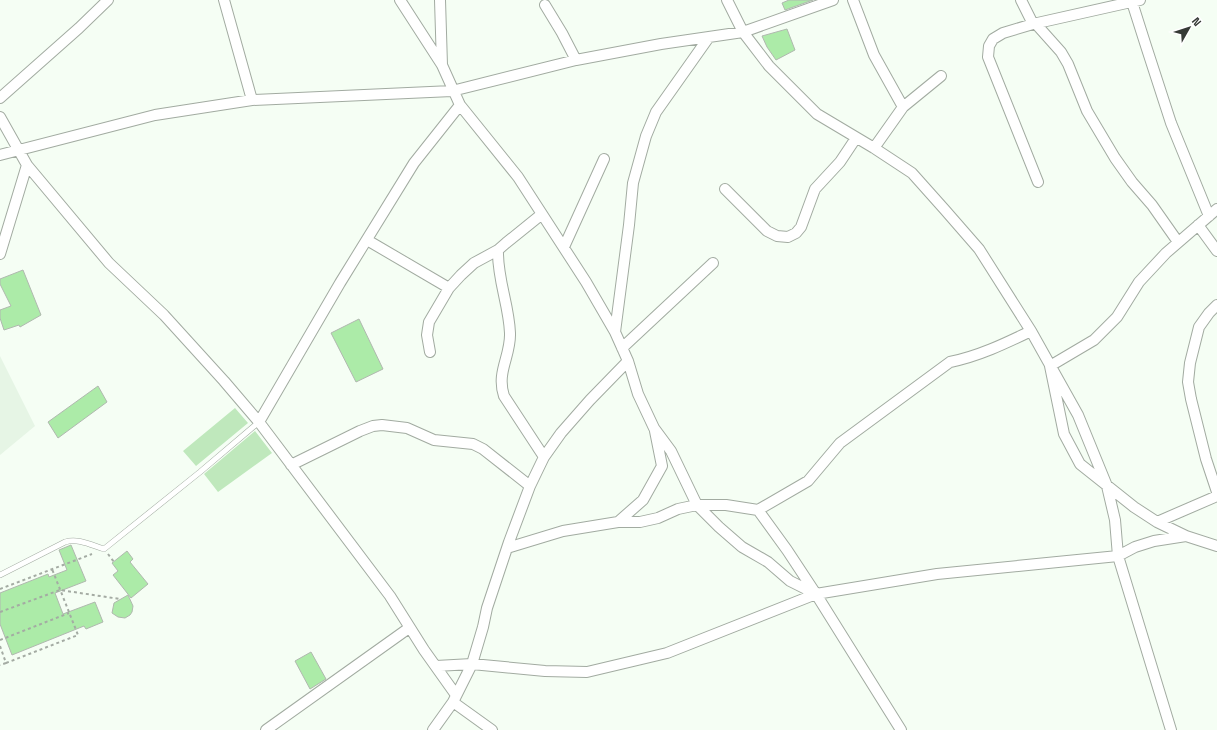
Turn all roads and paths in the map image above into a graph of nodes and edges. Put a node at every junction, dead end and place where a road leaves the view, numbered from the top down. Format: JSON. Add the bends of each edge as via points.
{"nodes":[{"id":1,"x":108,"y":0,"type":"edge"},
{"id":2,"x":224,"y":0,"type":"edge"},
{"id":3,"x":400,"y":0,"type":"edge"},
{"id":4,"x":727,"y":0,"type":"edge"},
{"id":5,"x":833,"y":0,"type":"edge"},
{"id":6,"x":853,"y":0,"type":"edge"},
{"id":7,"x":1021,"y":0,"type":"edge"},
{"id":8,"x":443,"y":1,"type":"edge"},
{"id":9,"x":1136,"y":1,"type":"edge"},
{"id":10,"x":545,"y":5,"type":"dead end"},
{"id":11,"x":1034,"y":24,"type":"junction"},
{"id":12,"x":743,"y":32,"type":"junction"},
{"id":13,"x":709,"y":37,"type":"junction"},
{"id":14,"x":576,"y":60,"type":"junction"},
{"id":15,"x":442,"y":65,"type":"junction"},
{"id":16,"x":941,"y":76,"type":"dead end"},
{"id":17,"x":452,"y":91,"type":"junction"},
{"id":18,"x":0,"y":98,"type":"edge"},
{"id":19,"x":252,"y":100,"type":"junction"},
{"id":20,"x":460,"y":105,"type":"junction"},
{"id":21,"x":903,"y":108,"type":"junction"},
{"id":22,"x":0,"y":117,"type":"edge"},
{"id":23,"x":856,"y":138,"type":"junction"},
{"id":24,"x":874,"y":148,"type":"junction"},
{"id":25,"x":19,"y":150,"type":"junction"},
{"id":26,"x":0,"y":155,"type":"edge"},
{"id":27,"x":604,"y":159,"type":"dead end"},
{"id":28,"x":27,"y":165,"type":"junction"},
{"id":29,"x":1038,"y":182,"type":"dead end"},
{"id":30,"x":725,"y":189,"type":"dead end"},
{"id":31,"x":1213,"y":212,"type":"edge"},
{"id":32,"x":542,"y":214,"type":"junction"},
{"id":33,"x":1198,"y":225,"type":"junction"},
{"id":34,"x":367,"y":240,"type":"junction"},
{"id":35,"x":1178,"y":242,"type":"junction"},
{"id":36,"x":564,"y":247,"type":"junction"},
{"id":37,"x":498,"y":250,"type":"junction"},
{"id":38,"x":1217,"y":251,"type":"edge"},
{"id":39,"x":0,"y":254,"type":"edge"},
{"id":40,"x":713,"y":263,"type":"dead end"},
{"id":41,"x":449,"y":288,"type":"junction"},
{"id":42,"x":1217,"y":305,"type":"edge"},
{"id":43,"x":1031,"y":331,"type":"junction"},
{"id":44,"x":615,"y":332,"type":"junction"},
{"id":45,"x":622,"y":348,"type":"junction"},
{"id":46,"x":430,"y":352,"type":"dead end"},
{"id":47,"x":628,"y":361,"type":"junction"},
{"id":48,"x":1050,"y":366,"type":"junction"},
{"id":49,"x":259,"y":422,"type":"junction"},
{"id":50,"x":654,"y":428,"type":"junction"},
{"id":51,"x":544,"y":457,"type":"junction"},
{"id":52,"x":291,"y":465,"type":"junction"},
{"id":53,"x":530,"y":486,"type":"junction"},
{"id":54,"x":1107,"y":486,"type":"junction"},
{"id":55,"x":1217,"y":492,"type":"edge"},
{"id":56,"x":1217,"y":496,"type":"edge"},
{"id":57,"x":697,"y":505,"type":"junction"},
{"id":58,"x":758,"y":510,"type":"junction"},
{"id":59,"x":618,"y":522,"type":"junction"},
{"id":60,"x":1157,"y":522,"type":"junction"},
{"id":61,"x":1186,"y":536,"type":"junction"},
{"id":62,"x":1217,"y":546,"type":"edge"},
{"id":63,"x":507,"y":548,"type":"junction"},
{"id":64,"x":104,"y":549,"type":"junction"},
{"id":65,"x":1118,"y":556,"type":"junction"},
{"id":66,"x":52,"y":569,"type":"junction"},
{"id":67,"x":0,"y":575,"type":"edge"},
{"id":68,"x":0,"y":589,"type":"edge"},
{"id":69,"x":60,"y":590,"type":"junction"},
{"id":70,"x":816,"y":594,"type":"junction"},
{"id":71,"x":120,"y":599,"type":"dead end"},
{"id":72,"x":0,"y":612,"type":"edge"},
{"id":73,"x":69,"y":613,"type":"junction"},
{"id":74,"x":409,"y":628,"type":"junction"},
{"id":75,"x":0,"y":640,"type":"edge"},
{"id":76,"x":0,"y":646,"type":"edge"},
{"id":77,"x":6,"y":663,"type":"junction"},
{"id":78,"x":472,"y":664,"type":"junction"},
{"id":79,"x":0,"y":665,"type":"edge"},
{"id":80,"x":436,"y":666,"type":"junction"},
{"id":81,"x":455,"y":698,"type":"junction"},
{"id":82,"x":266,"y":730,"type":"edge"},
{"id":83,"x":433,"y":730,"type":"edge"},
{"id":84,"x":492,"y":730,"type":"edge"},
{"id":85,"x":901,"y":730,"type":"edge"},
{"id":86,"x":1171,"y":730,"type":"edge"}],
"edges":[{"from":1,"to":18,"type":"street"},
{"from":2,"to":19,"type":"street"},
{"from":3,"to":15,"type":"street"},
{"from":4,"to":12,"type":"street"},
{"from":5,"to":12,"type":"street"},
{"from":6,"to":21,"type":"street","via":[[874,55]]},
{"from":7,"to":11,"type":"street"},
{"from":8,"to":15,"type":"street"},
{"from":9,"to":11,"type":"street"},
{"from":9,"to":31,"type":"street","via":[[1146,46],[1172,123]]},
{"from":10,"to":14,"type":"street"},
{"from":11,"to":29,"type":"street","via":[[1003,33],[993,39],[988,57]]},
{"from":11,"to":35,"type":"street","via":[[1061,52],[1088,111],[1116,158]]},
{"from":12,"to":13,"type":"street"},
{"from":12,"to":23,"type":"street","via":[[769,66],[817,114]]},
{"from":13,"to":14,"type":"street"},
{"from":13,"to":44,"type":"street","via":[[656,112],[646,136],[633,183]]},
{"from":14,"to":17,"type":"street"},
{"from":15,"to":17,"type":"street"},
{"from":16,"to":21,"type":"street"},
{"from":17,"to":19,"type":"street"},
{"from":17,"to":20,"type":"street"},
{"from":19,"to":25,"type":"street","via":[[155,115]]},
{"from":20,"to":32,"type":"street","via":[[518,177]]},
{"from":20,"to":34,"type":"street","via":[[414,163]]},
{"from":21,"to":24,"type":"street"},
{"from":22,"to":25,"type":"street"},
{"from":23,"to":24,"type":"street"},
{"from":23,"to":30,"type":"street","via":[[840,162],[816,189],[801,227],[796,233],[777,236],[767,231]]},
{"from":24,"to":43,"type":"street","via":[[912,173],[946,210],[979,249]]},
{"from":25,"to":26,"type":"street"},
{"from":25,"to":28,"type":"street"},
{"from":27,"to":36,"type":"street"},
{"from":28,"to":39,"type":"street"},
{"from":28,"to":49,"type":"street","via":[[109,263],[164,315]]},
{"from":31,"to":33,"type":"street"},
{"from":32,"to":36,"type":"street"},
{"from":32,"to":37,"type":"street"},
{"from":33,"to":35,"type":"street"},
{"from":33,"to":38,"type":"street"},
{"from":34,"to":41,"type":"street"},
{"from":34,"to":49,"type":"street"},
{"from":35,"to":48,"type":"street","via":[[1139,282],[1117,317],[1094,340]]},
{"from":36,"to":44,"type":"street"},
{"from":37,"to":41,"type":"street","via":[[474,263]]},
{"from":37,"to":51,"type":"street","via":[[498,265],[510,333],[500,386]]},
{"from":40,"to":45,"type":"street"},
{"from":41,"to":46,"type":"street","via":[[429,322],[427,334]]},
{"from":42,"to":55,"type":"street","via":[[1199,327],[1188,382],[1206,459]]},
{"from":43,"to":48,"type":"street"},
{"from":43,"to":58,"type":"street","via":[[977,355],[950,362],[840,444],[808,481]]},
{"from":44,"to":45,"type":"street"},
{"from":45,"to":47,"type":"street"},
{"from":47,"to":50,"type":"street","via":[[638,394]]},
{"from":47,"to":51,"type":"street","via":[[590,400]]},
{"from":48,"to":54,"type":"street","via":[[1078,414]]},
{"from":48,"to":54,"type":"street","via":[[1064,434],[1080,464]]},
{"from":49,"to":52,"type":"street"},
{"from":49,"to":64,"type":"lane"},
{"from":50,"to":57,"type":"street","via":[[671,451]]},
{"from":50,"to":59,"type":"street","via":[[662,466],[643,500]]},
{"from":51,"to":53,"type":"street"},
{"from":52,"to":53,"type":"street","via":[[360,431],[382,425],[407,428],[434,440],[473,444]]},
{"from":52,"to":74,"type":"street","via":[[390,596]]},
{"from":53,"to":63,"type":"street"},
{"from":54,"to":60,"type":"street"},
{"from":54,"to":65,"type":"street","via":[[1115,520]]},
{"from":56,"to":60,"type":"street"},
{"from":57,"to":58,"type":"street","via":[[726,505]]},
{"from":57,"to":59,"type":"street","via":[[646,521]]},
{"from":57,"to":70,"type":"street","via":[[742,547],[768,562],[790,581]]},
{"from":58,"to":70,"type":"street"},
{"from":59,"to":63,"type":"street","via":[[563,531]]},
{"from":60,"to":61,"type":"street"},
{"from":61,"to":62,"type":"street"},
{"from":61,"to":65,"type":"street","via":[[1154,541]]},
{"from":63,"to":78,"type":"street"},
{"from":64,"to":66,"type":"path"},
{"from":64,"to":67,"type":"lane","via":[[71,540]]},
{"from":65,"to":70,"type":"street","via":[[937,574]]},
{"from":65,"to":86,"type":"street"},
{"from":66,"to":68,"type":"path"},
{"from":66,"to":69,"type":"path"},
{"from":69,"to":71,"type":"path"},
{"from":69,"to":72,"type":"path"},
{"from":69,"to":73,"type":"path"},
{"from":70,"to":78,"type":"street","via":[[667,652],[587,672]]},
{"from":70,"to":85,"type":"street"},
{"from":73,"to":75,"type":"path"},
{"from":73,"to":77,"type":"path","via":[[78,635]]},
{"from":74,"to":80,"type":"street"},
{"from":74,"to":82,"type":"street"},
{"from":76,"to":77,"type":"path"},
{"from":77,"to":79,"type":"path"},
{"from":78,"to":80,"type":"street"},
{"from":78,"to":81,"type":"street"},
{"from":80,"to":81,"type":"street"},
{"from":81,"to":83,"type":"street"},
{"from":81,"to":84,"type":"street"}]}
